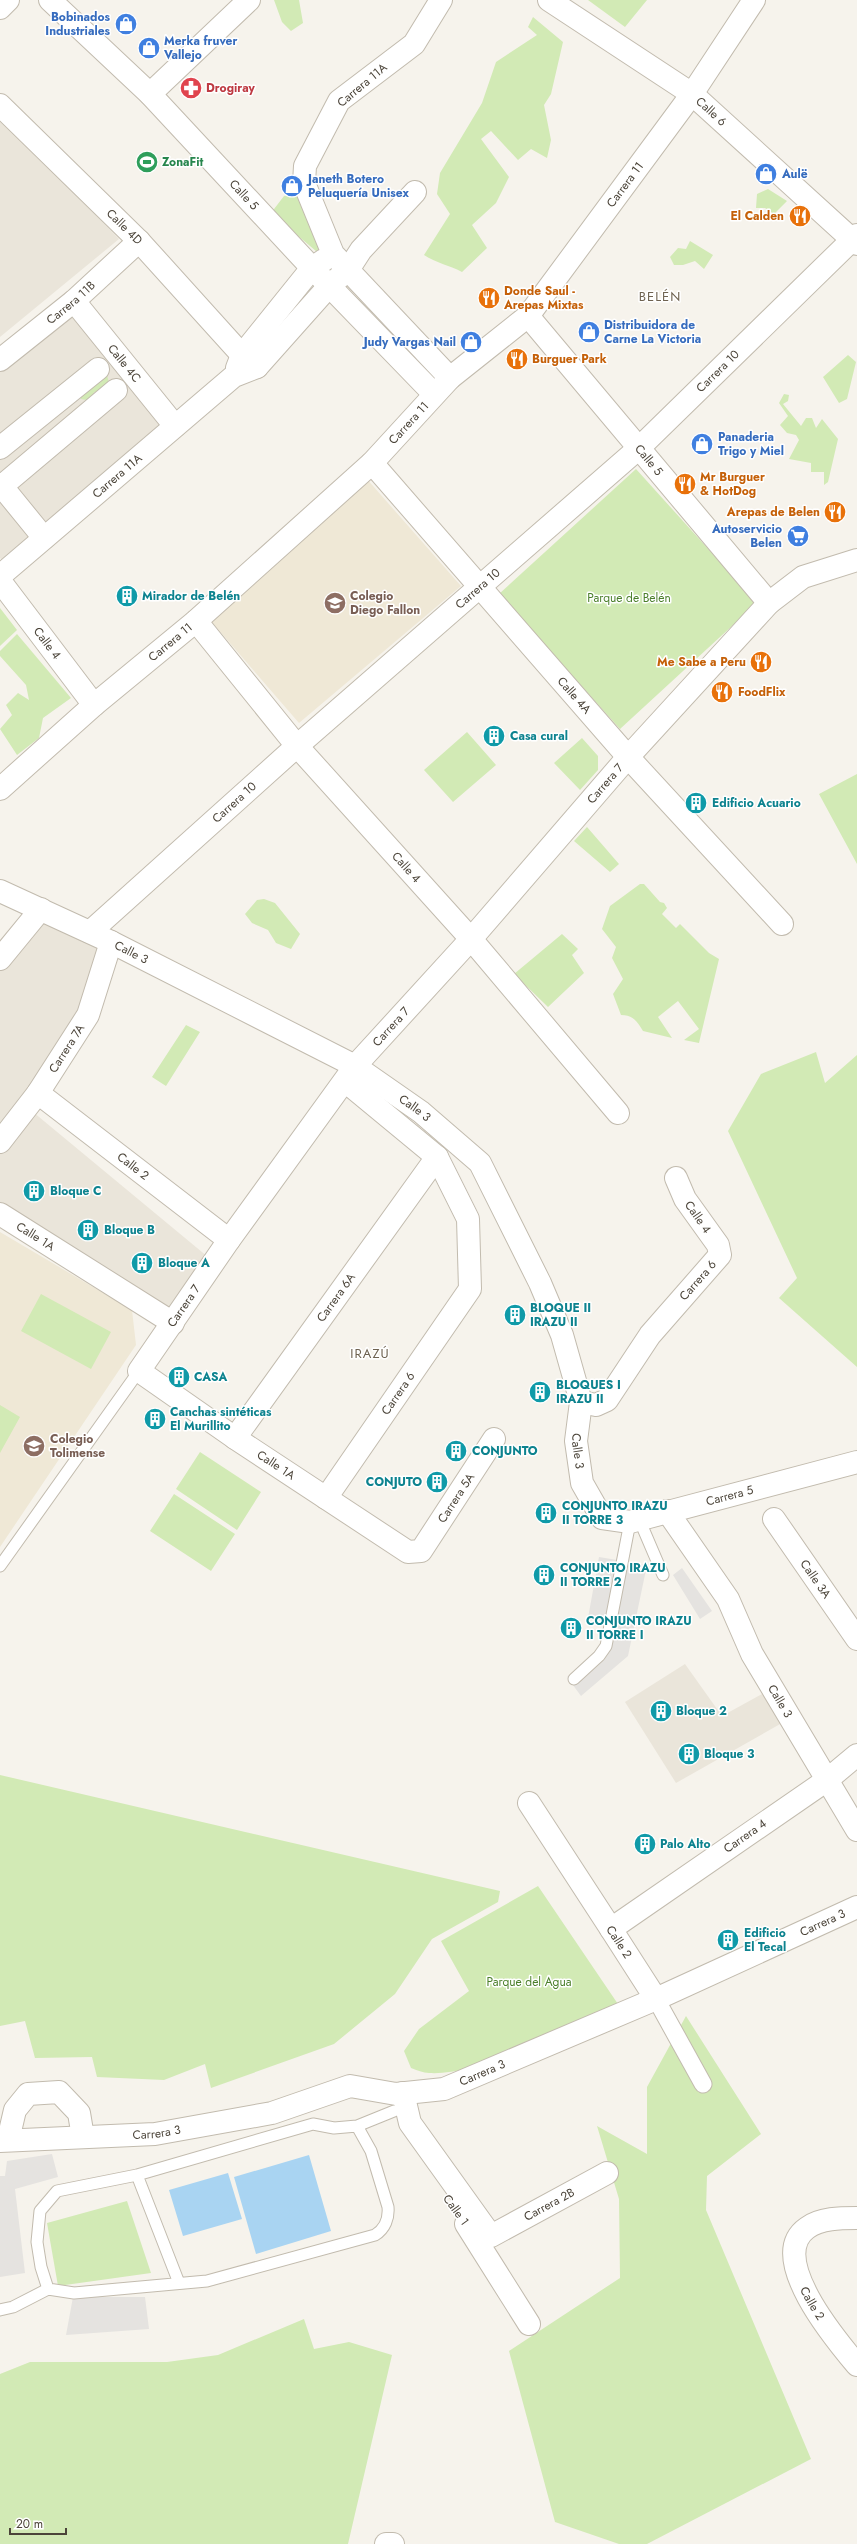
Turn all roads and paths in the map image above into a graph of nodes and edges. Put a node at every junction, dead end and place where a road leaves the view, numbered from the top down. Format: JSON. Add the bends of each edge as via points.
{"nodes":[{"id":1,"x":8,"y":0,"type":"edge"},
{"id":2,"x":50,"y":0,"type":"edge"},
{"id":3,"x":249,"y":0,"type":"edge"},
{"id":4,"x":441,"y":0,"type":"edge"},
{"id":5,"x":549,"y":0,"type":"edge"},
{"id":6,"x":754,"y":0,"type":"edge"},
{"id":7,"x":0,"y":8,"type":"edge"},
{"id":8,"x":150,"y":94,"type":"junction"},
{"id":9,"x":692,"y":94,"type":"junction"},
{"id":10,"x":0,"y":105,"type":"edge"},
{"id":11,"x":415,"y":192,"type":"dead end"},
{"id":12,"x":855,"y":239,"type":"edge"},
{"id":13,"x":139,"y":241,"type":"junction"},
{"id":14,"x":361,"y":250,"type":"junction"},
{"id":15,"x":333,"y":254,"type":"junction"},
{"id":16,"x":312,"y":268,"type":"junction"},
{"id":17,"x":348,"y":270,"type":"junction"},
{"id":18,"x":330,"y":285,"type":"junction"},
{"id":19,"x":74,"y":301,"type":"junction"},
{"id":20,"x":528,"y":316,"type":"junction"},
{"id":21,"x":0,"y":360,"type":"edge"},
{"id":22,"x":250,"y":361,"type":"junction"},
{"id":23,"x":98,"y":369,"type":"dead end"},
{"id":24,"x":450,"y":378,"type":"junction"},
{"id":25,"x":116,"y":390,"type":"dead end"},
{"id":26,"x":434,"y":394,"type":"junction"},
{"id":27,"x":175,"y":426,"type":"junction"},
{"id":28,"x":0,"y":448,"type":"edge"},
{"id":29,"x":639,"y":448,"type":"junction"},
{"id":30,"x":372,"y":463,"type":"junction"},
{"id":31,"x":1,"y":485,"type":"edge"},
{"id":32,"x":44,"y":538,"type":"junction"},
{"id":33,"x":857,"y":560,"type":"edge"},
{"id":34,"x":0,"y":576,"type":"edge"},
{"id":35,"x":0,"y":581,"type":"edge"},
{"id":36,"x":478,"y":587,"type":"junction"},
{"id":37,"x":769,"y":603,"type":"junction"},
{"id":38,"x":196,"y":621,"type":"junction"},
{"id":39,"x":94,"y":705,"type":"junction"},
{"id":40,"x":297,"y":746,"type":"junction"},
{"id":41,"x":628,"y":757,"type":"junction"},
{"id":42,"x":0,"y":790,"type":"edge"},
{"id":43,"x":0,"y":891,"type":"edge"},
{"id":44,"x":41,"y":909,"type":"junction"},
{"id":45,"x":782,"y":924,"type":"dead end"},
{"id":46,"x":90,"y":932,"type":"junction"},
{"id":47,"x":471,"y":939,"type":"junction"},
{"id":48,"x":111,"y":942,"type":"junction"},
{"id":49,"x":0,"y":959,"type":"edge"},
{"id":50,"x":350,"y":1073,"type":"junction"},
{"id":51,"x":38,"y":1093,"type":"junction"},
{"id":52,"x":618,"y":1113,"type":"dead end"},
{"id":53,"x":0,"y":1142,"type":"edge"},
{"id":54,"x":437,"y":1157,"type":"junction"},
{"id":55,"x":676,"y":1178,"type":"dead end"},
{"id":56,"x":0,"y":1214,"type":"edge"},
{"id":57,"x":229,"y":1240,"type":"junction"},
{"id":58,"x":720,"y":1255,"type":"joint"},
{"id":59,"x":470,"y":1289,"type":"joint"},
{"id":60,"x":173,"y":1323,"type":"junction"},
{"id":61,"x":139,"y":1371,"type":"junction"},
{"id":62,"x":582,"y":1402,"type":"junction"},
{"id":63,"x":235,"y":1438,"type":"junction"},
{"id":64,"x":494,"y":1439,"type":"dead end"},
{"id":65,"x":857,"y":1462,"type":"edge"},
{"id":66,"x":326,"y":1498,"type":"junction"},
{"id":67,"x":668,"y":1511,"type":"junction"},
{"id":68,"x":602,"y":1518,"type":"joint"},
{"id":69,"x":774,"y":1519,"type":"dead end"},
{"id":70,"x":634,"y":1521,"type":"junction"},
{"id":71,"x":415,"y":1553,"type":"joint"},
{"id":72,"x":0,"y":1566,"type":"edge"},
{"id":73,"x":664,"y":1575,"type":"dead end"},
{"id":74,"x":857,"y":1639,"type":"edge"},
{"id":75,"x":574,"y":1679,"type":"dead end"},
{"id":76,"x":857,"y":1755,"type":"edge"},
{"id":77,"x":827,"y":1780,"type":"junction"},
{"id":78,"x":529,"y":1803,"type":"dead end"},
{"id":79,"x":857,"y":1830,"type":"edge"},
{"id":80,"x":857,"y":1908,"type":"edge"},
{"id":81,"x":611,"y":1929,"type":"junction"},
{"id":82,"x":656,"y":1999,"type":"junction"},
{"id":83,"x":703,"y":2084,"type":"dead end"},
{"id":84,"x":398,"y":2099,"type":"junction"},
{"id":85,"x":357,"y":2126,"type":"junction"},
{"id":86,"x":83,"y":2137,"type":"junction"},
{"id":87,"x":4,"y":2141,"type":"edge"},
{"id":88,"x":607,"y":2172,"type":"dead end"},
{"id":89,"x":137,"y":2175,"type":"junction"},
{"id":90,"x":857,"y":2218,"type":"edge"},
{"id":91,"x":491,"y":2236,"type":"joint"},
{"id":92,"x":179,"y":2284,"type":"junction"},
{"id":93,"x":48,"y":2289,"type":"junction"},
{"id":94,"x":0,"y":2310,"type":"edge"},
{"id":95,"x":529,"y":2324,"type":"dead end"},
{"id":96,"x":857,"y":2365,"type":"edge"},
{"id":97,"x":386,"y":2544,"type":"edge"},
{"id":98,"x":393,"y":2544,"type":"edge"}],
"edges":[{"from":1,"to":7,"type":"street"},
{"from":2,"to":8,"type":"street","name":"Calle 5"},
{"from":3,"to":8,"type":"street"},
{"from":4,"to":15,"type":"street","name":"Carrera 11A","via":[[414,44],[339,101],[305,166],[304,183]]},
{"from":5,"to":9,"type":"street","name":"Calle 6"},
{"from":6,"to":9,"type":"street","name":"Carrera 11"},
{"from":8,"to":16,"type":"street","name":"Calle 5"},
{"from":9,"to":12,"type":"street","name":"Calle 6"},
{"from":9,"to":20,"type":"street","name":"Carrera 11"},
{"from":10,"to":13,"type":"street","name":"Calle 4D"},
{"from":11,"to":14,"type":"street","name":"Carrera 11A"},
{"from":12,"to":29,"type":"street","name":"Carrera 10"},
{"from":13,"to":19,"type":"street","name":"Carrera 11B"},
{"from":13,"to":22,"type":"street","name":"Calle 4D"},
{"from":14,"to":15,"type":"street"},
{"from":14,"to":17,"type":"street","name":"Carrera 11A"},
{"from":15,"to":16,"type":"street","name":"Carrera 11A"},
{"from":15,"to":17,"type":"street"},
{"from":16,"to":18,"type":"street","name":"Calle 5"},
{"from":16,"to":22,"type":"street","name":"Carrera 11A"},
{"from":17,"to":18,"type":"street","name":"Carrera 11A"},
{"from":17,"to":24,"type":"street"},
{"from":18,"to":22,"type":"street","name":"Carrera 11A"},
{"from":18,"to":26,"type":"street","name":"Calle 5"},
{"from":19,"to":21,"type":"street","name":"Carrera 11B"},
{"from":19,"to":27,"type":"street","name":"Calle 4C"},
{"from":20,"to":24,"type":"street","name":"Carrera 11"},
{"from":20,"to":29,"type":"street","name":"Calle 5"},
{"from":22,"to":27,"type":"street","name":"Carrera 11A"},
{"from":23,"to":28,"type":"street"},
{"from":24,"to":26,"type":"street","name":"Carrera 11"},
{"from":25,"to":31,"type":"street"},
{"from":26,"to":30,"type":"street","name":"Carrera 11"},
{"from":27,"to":32,"type":"street","name":"Carrera 11A"},
{"from":29,"to":36,"type":"street","name":"Carrera 10"},
{"from":29,"to":37,"type":"street","name":"Calle 5"},
{"from":30,"to":36,"type":"street","name":"Calle 4A"},
{"from":30,"to":38,"type":"street","name":"Carrera 11"},
{"from":31,"to":32,"type":"street"},
{"from":32,"to":34,"type":"street","name":"Carrera 11A"},
{"from":33,"to":37,"type":"street","name":"Carrera 7","via":[[803,577]]},
{"from":35,"to":39,"type":"street","name":"Calle 4"},
{"from":36,"to":40,"type":"street","name":"Carrera 10"},
{"from":36,"to":41,"type":"street","name":"Calle 4A"},
{"from":37,"to":41,"type":"street","name":"Carrera 7"},
{"from":38,"to":39,"type":"street","name":"Carrera 11"},
{"from":38,"to":40,"type":"street","name":"Calle 4"},
{"from":39,"to":42,"type":"street","name":"Carrera 11"},
{"from":40,"to":46,"type":"street","name":"Carrera 10"},
{"from":40,"to":47,"type":"street","name":"Calle 4"},
{"from":41,"to":45,"type":"street","name":"Calle 4A"},
{"from":41,"to":47,"type":"street","name":"Carrera 7"},
{"from":43,"to":44,"type":"street","name":"Calle 3"},
{"from":44,"to":46,"type":"street","name":"Calle 3"},
{"from":44,"to":49,"type":"street"},
{"from":46,"to":48,"type":"street","name":"Calle 3"},
{"from":47,"to":50,"type":"street","name":"Carrera 7"},
{"from":47,"to":52,"type":"street","name":"Calle 4"},
{"from":48,"to":50,"type":"street","name":"Calle 3"},
{"from":48,"to":51,"type":"street","name":"Carrera 7A","via":[[88,1016]]},
{"from":50,"to":54,"type":"street","name":"Calle 3"},
{"from":50,"to":57,"type":"street","name":"Carrera 7"},
{"from":50,"to":62,"type":"street","name":"Calle 3","via":[[421,1112],[480,1163],[540,1284],[562,1335]]},
{"from":51,"to":53,"type":"street","name":"Carrera 7A"},
{"from":51,"to":57,"type":"street","name":"Calle 2"},
{"from":54,"to":59,"type":"street","name":"Calle 3","via":[[468,1219]]},
{"from":54,"to":63,"type":"street","name":"Carrera 6A"},
{"from":55,"to":58,"type":"street","name":"Calle 4","via":[[685,1199],[718,1245]]},
{"from":56,"to":60,"type":"street","name":"Calle 1A"},
{"from":57,"to":60,"type":"street","name":"Carrera 7"},
{"from":58,"to":62,"type":"street","name":"Carrera 6","via":[[650,1336],[607,1400],[596,1405]]},
{"from":59,"to":66,"type":"street","name":"Carrera 6"},
{"from":60,"to":61,"type":"street","name":"Carrera 7"},
{"from":61,"to":63,"type":"street","name":"Calle 1A"},
{"from":61,"to":72,"type":"lane","name":"Carrera 7"},
{"from":62,"to":68,"type":"street","name":"Calle 3","via":[[576,1441],[582,1483]]},
{"from":63,"to":66,"type":"street","name":"Calle 1A"},
{"from":64,"to":71,"type":"street","name":"Carrera 5A","via":[[421,1551]]},
{"from":65,"to":67,"type":"street","name":"Carrera 5"},
{"from":66,"to":71,"type":"street","name":"Calle 1A","via":[[408,1552]]},
{"from":67,"to":70,"type":"street","name":"Carrera 5"},
{"from":67,"to":77,"type":"street","name":"Calle 3","via":[[728,1599],[752,1654]]},
{"from":68,"to":70,"type":"street","name":"Carrera 5"},
{"from":69,"to":74,"type":"street","name":"Calle 3A"},
{"from":70,"to":73,"type":"lane"},
{"from":70,"to":75,"type":"lane","via":[[606,1646]]},
{"from":76,"to":77,"type":"street","name":"Carrera 4"},
{"from":77,"to":79,"type":"street","name":"Calle 3"},
{"from":77,"to":81,"type":"street","name":"Carrera 4"},
{"from":78,"to":81,"type":"street","name":"Calle 2"},
{"from":80,"to":82,"type":"street","name":"Carrera 3"},
{"from":81,"to":82,"type":"street","name":"Calle 2"},
{"from":82,"to":83,"type":"street","name":"Calle 2"},
{"from":82,"to":84,"type":"street","name":"Carrera 3","via":[[444,2089]]},
{"from":84,"to":85,"type":"lane"},
{"from":84,"to":86,"type":"street","name":"Carrera 3","via":[[350,2086],[272,2113],[154,2134]]},
{"from":84,"to":91,"type":"street","name":"Calle 1","via":[[410,2123]]},
{"from":84,"to":95,"type":"street","name":"Calle 1","via":[[399,2130],[477,2240]]},
{"from":85,"to":89,"type":"lane","via":[[334,2128],[313,2124]]},
{"from":85,"to":92,"type":"lane","via":[[371,2151],[388,2207],[388,2216],[381,2231],[375,2235],[207,2281]]},
{"from":86,"to":87,"type":"street","name":"Carrera 3"},
{"from":86,"to":87,"type":"street","name":"Carrera 3","via":[[79,2113],[59,2092],[28,2094],[15,2110]]},
{"from":88,"to":91,"type":"street","name":"Carrera 2B"},
{"from":89,"to":92,"type":"lane"},
{"from":89,"to":93,"type":"lane","via":[[58,2191],[40,2211],[37,2242]]},
{"from":90,"to":96,"type":"street","name":"Calle 2","via":[[834,2218],[807,2227],[795,2244],[794,2257],[808,2297],[832,2335]]},
{"from":92,"to":93,"type":"lane","via":[[74,2293]]},
{"from":93,"to":94,"type":"lane","via":[[13,2307]]},
{"from":97,"to":98,"type":"street"}]}
